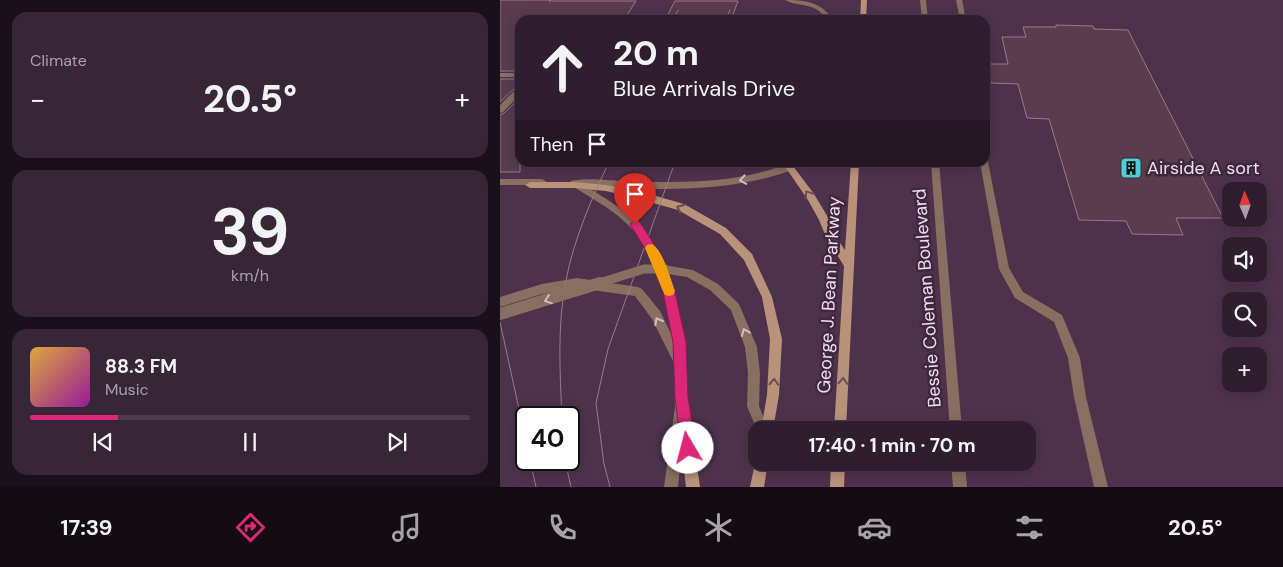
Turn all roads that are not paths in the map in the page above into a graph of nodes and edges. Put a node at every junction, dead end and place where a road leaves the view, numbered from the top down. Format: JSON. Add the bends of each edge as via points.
{"nodes":[{"id":1,"x":788,"y":0,"type":"edge"},
{"id":2,"x":864,"y":0,"type":"edge"},
{"id":3,"x":923,"y":0,"type":"edge"},
{"id":4,"x":959,"y":0,"type":"edge"},
{"id":5,"x":828,"y":15,"type":"edge"},
{"id":6,"x":863,"y":15,"type":"edge"},
{"id":7,"x":924,"y":15,"type":"edge"},
{"id":8,"x":962,"y":15,"type":"edge"},
{"id":9,"x":500,"y":75,"type":"edge"},
{"id":10,"x":515,"y":75,"type":"edge"},
{"id":11,"x":515,"y":95,"type":"edge"},
{"id":12,"x":500,"y":110,"type":"edge"},
{"id":13,"x":855,"y":167,"type":"edge"},
{"id":14,"x":935,"y":167,"type":"edge"},
{"id":15,"x":985,"y":167,"type":"edge"},
{"id":16,"x":790,"y":168,"type":"joint"},
{"id":17,"x":574,"y":183,"type":"junction"},
{"id":18,"x":500,"y":184,"type":"edge"},
{"id":19,"x":850,"y":266,"type":"junction"},
{"id":20,"x":500,"y":302,"type":"edge"},
{"id":21,"x":500,"y":314,"type":"edge"},
{"id":22,"x":680,"y":365,"type":"junction"},
{"id":23,"x":682,"y":397,"type":"junction"},
{"id":24,"x":759,"y":421,"type":"edge"},
{"id":25,"x":769,"y":421,"type":"edge"},
{"id":26,"x":841,"y":421,"type":"edge"},
{"id":27,"x":955,"y":421,"type":"edge"},
{"id":28,"x":760,"y":471,"type":"edge"},
{"id":29,"x":837,"y":471,"type":"edge"},
{"id":30,"x":959,"y":471,"type":"edge"},
{"id":31,"x":670,"y":487,"type":"edge"},
{"id":32,"x":693,"y":487,"type":"edge"},
{"id":33,"x":757,"y":487,"type":"edge"},
{"id":34,"x":836,"y":487,"type":"edge"},
{"id":35,"x":960,"y":487,"type":"edge"},
{"id":36,"x":1101,"y":487,"type":"edge"}],
"edges":[{"from":1,"to":5,"type":"street","via":[[823,6]]},
{"from":2,"to":6,"type":"street"},
{"from":3,"to":7,"type":"street"},
{"from":4,"to":8,"type":"street"},
{"from":9,"to":10,"type":"street"},
{"from":11,"to":12,"type":"street"},
{"from":13,"to":19,"type":"street","name":"George J. Bean Parkway"},
{"from":14,"to":27,"type":"street","name":"Bessie Coleman Boulevard"},
{"from":15,"to":36,"type":"street","via":[[1004,269],[1019,295],[1058,319],[1074,358]]},
{"from":16,"to":17,"type":"street","one_way":true,"via":[[756,178],[707,184]]},
{"from":19,"to":16,"type":"street","one_way":true,"via":[[829,234],[820,212]]},
{"from":17,"to":18,"type":"street"},
{"from":17,"to":22,"type":"street","via":[[635,224],[655,255],[669,292]]},
{"from":25,"to":18,"type":"street","one_way":true,"via":[[776,339],[767,297],[748,256],[723,232],[682,207],[635,194],[575,185]]},
{"from":26,"to":19,"type":"street","name":"George J. Bean Parkway","one_way":true},
{"from":22,"to":20,"type":"street","one_way":true,"via":[[656,315],[638,292],[578,283],[542,289]]},
{"from":24,"to":21,"type":"street","one_way":true,"bridge":true,"via":[[753,406],[751,347],[735,307],[714,287],[689,273],[644,269]]},
{"from":22,"to":23,"type":"street"},
{"from":23,"to":31,"type":"street"},
{"from":23,"to":32,"type":"street"},
{"from":28,"to":33,"type":"street"},
{"from":29,"to":34,"type":"street"},
{"from":30,"to":35,"type":"street"}]}
